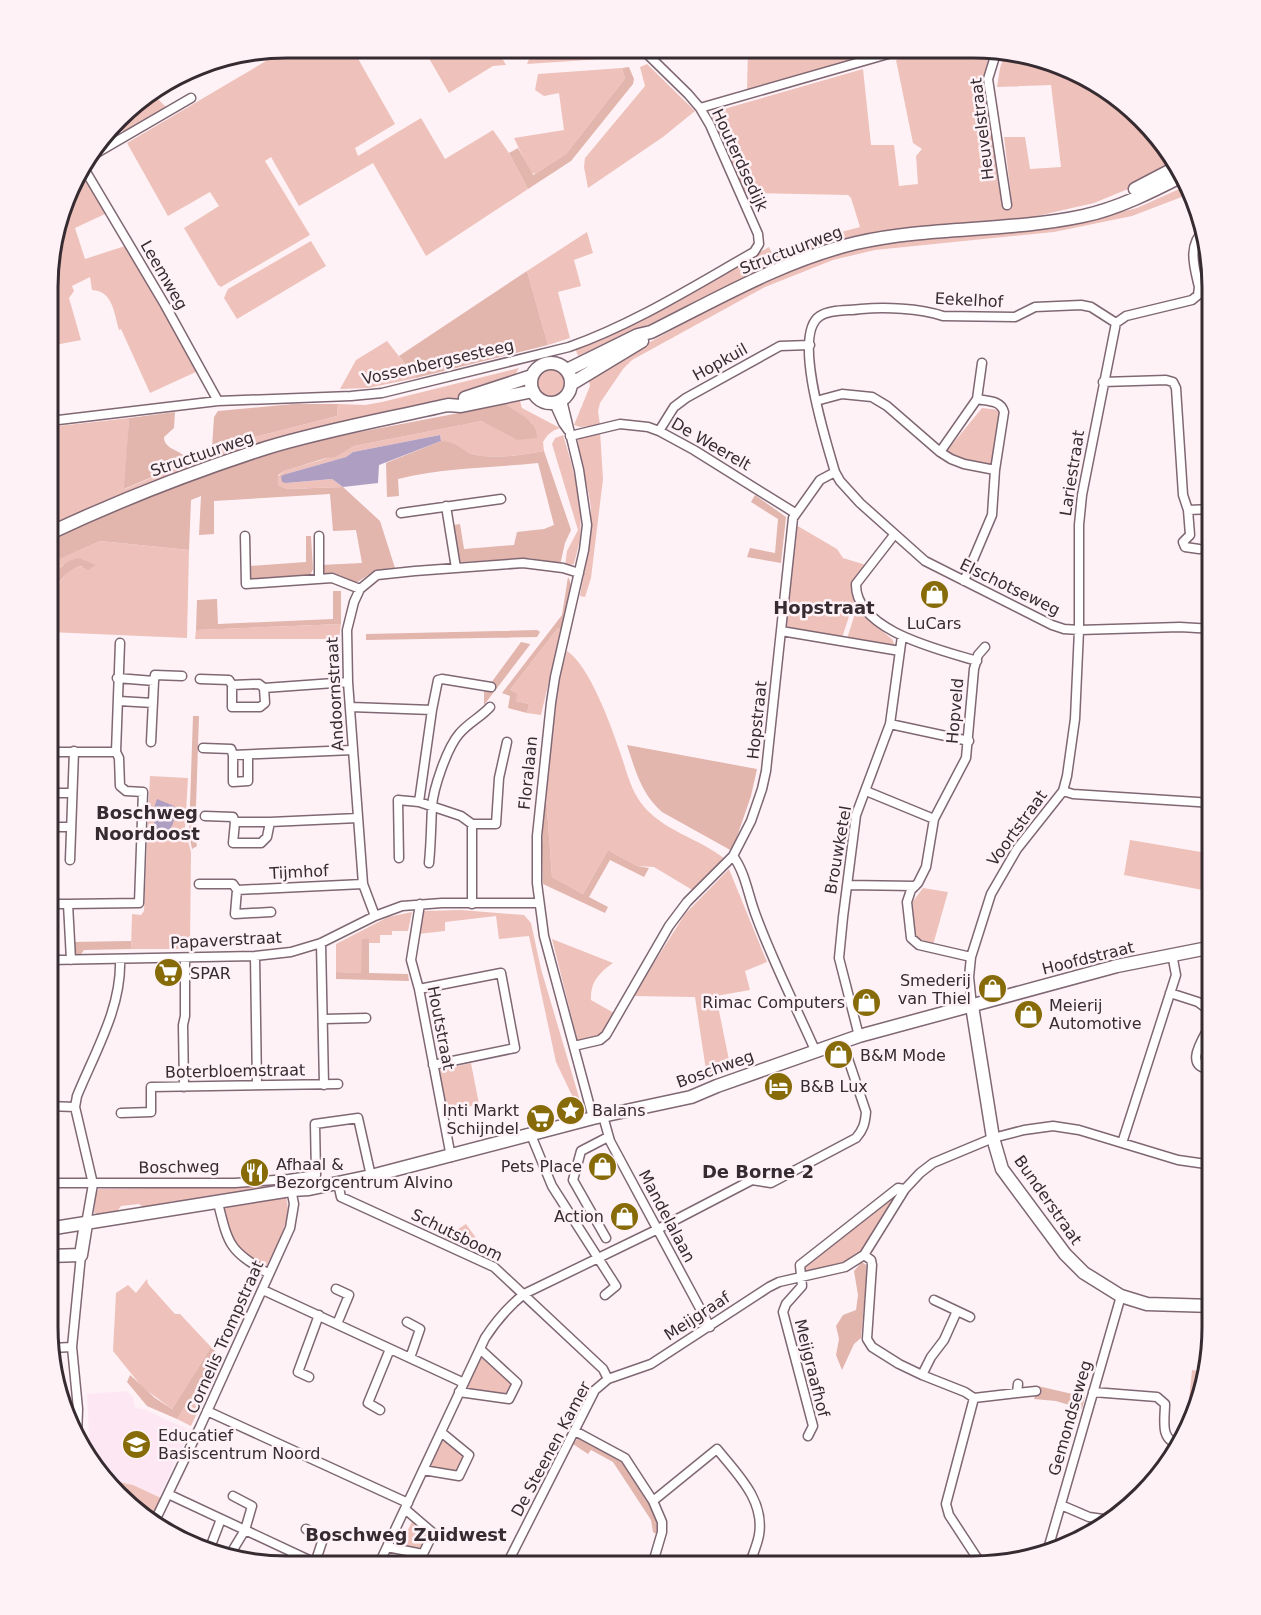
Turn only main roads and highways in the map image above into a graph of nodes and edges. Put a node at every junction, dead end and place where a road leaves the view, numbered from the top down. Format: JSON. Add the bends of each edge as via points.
{"nodes":[{"id":1,"x":1170,"y":170,"type":"edge"},
{"id":2,"x":1175,"y":179,"type":"edge"},
{"id":3,"x":1023,"y":224,"type":"junction"},
{"id":4,"x":651,"y":332,"type":"junction"},
{"id":5,"x":564,"y":368,"type":"junction"},
{"id":6,"x":532,"y":376,"type":"junction"},
{"id":7,"x":572,"y":384,"type":"junction"},
{"id":8,"x":536,"y":394,"type":"junction"},
{"id":9,"x":448,"y":405,"type":"junction"},
{"id":10,"x":370,"y":422,"type":"junction"},
{"id":11,"x":58,"y":529,"type":"edge"},
{"id":12,"x":1202,"y":948,"type":"edge"},
{"id":13,"x":972,"y":1006,"type":"junction"},
{"id":14,"x":86,"y":1224,"type":"junction"},
{"id":15,"x":58,"y":1228,"type":"edge"},
{"id":16,"x":58,"y":1256,"type":"edge"},
{"id":17,"x":1202,"y":1306,"type":"edge"}],
"edges":[{"from":1,"to":3,"type":"main road","name":"Structuurweg","via":[[1107,201]]},
{"from":2,"to":3,"type":"main road","name":"Structuurweg","via":[[1092,213]]},
{"from":3,"to":4,"type":"main road","name":"Structuurweg","via":[[856,243],[765,276]]},
{"from":4,"to":5,"type":"main road","name":"Structuurweg","via":[[636,332]]},
{"from":4,"to":7,"type":"main road","name":"Structuurweg","via":[[640,343]]},
{"from":5,"to":6,"type":"main road","via":[[551,362]]},
{"from":5,"to":7,"type":"main road"},
{"from":6,"to":8,"type":"main road"},
{"from":6,"to":9,"type":"main road","name":"Structuurweg"},
{"from":7,"to":8,"type":"main road","via":[[558,401],[545,402]]},
{"from":8,"to":9,"type":"main road","name":"Structuurweg"},
{"from":8,"to":10,"type":"main road","name":"Structuurweg","via":[[388,425]]},
{"from":9,"to":10,"type":"main road","name":"Structuurweg"},
{"from":10,"to":11,"type":"main road","name":"Structuurweg","via":[[268,448],[124,500]]},
{"from":12,"to":13,"type":"main road","name":"Hoofdstraat","via":[[1117,966]]},
{"from":13,"to":14,"type":"main road","name":"Boschweg","via":[[842,1041],[691,1097],[598,1117],[451,1157],[309,1189],[290,1184],[218,1203]]},
{"from":13,"to":17,"type":"main road","name":"Bunderstraat","via":[[993,1138],[1002,1169],[1065,1254],[1084,1273],[1121,1296],[1147,1304]]},
{"from":14,"to":15,"type":"main road","name":"Boschweg"},
{"from":14,"to":16,"type":"main road","via":[[81,1255]]}]}
